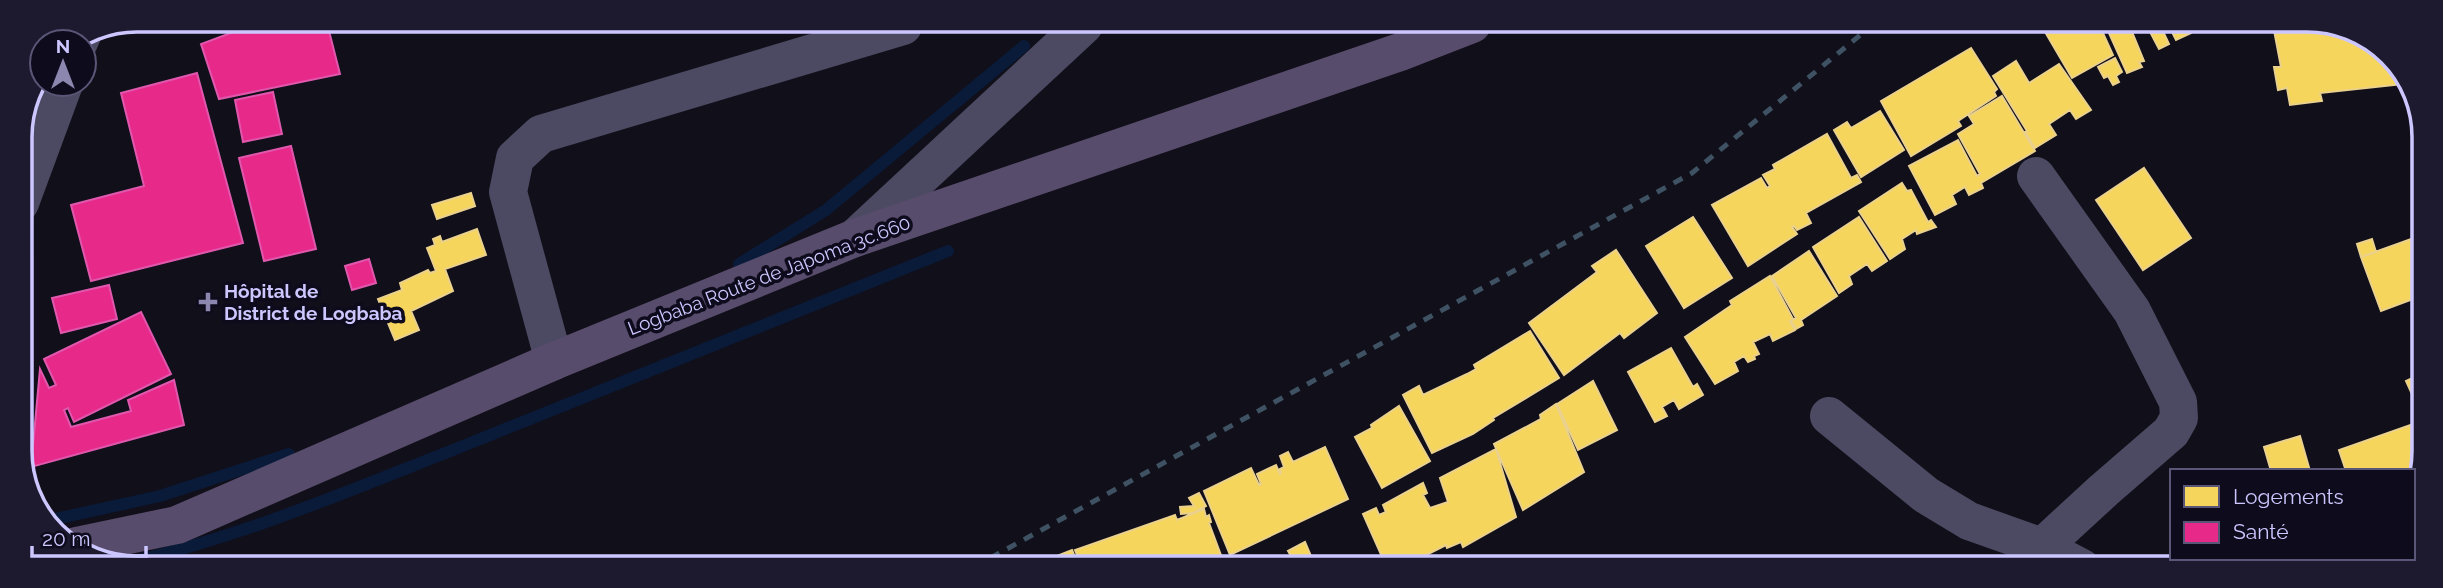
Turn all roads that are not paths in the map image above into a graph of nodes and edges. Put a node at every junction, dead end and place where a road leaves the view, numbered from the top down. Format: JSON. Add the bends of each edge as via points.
{"nodes":[{"id":1,"x":884,"y":32,"type":"edge"},
{"id":2,"x":1076,"y":32,"type":"edge"},
{"id":3,"x":1451,"y":32,"type":"edge"},
{"id":4,"x":59,"y":98,"type":"edge"},
{"id":5,"x":32,"y":171,"type":"edge"},
{"id":6,"x":2036,"y":176,"type":"dead end"},
{"id":7,"x":855,"y":238,"type":"junction"},
{"id":8,"x":554,"y":360,"type":"junction"},
{"id":9,"x":1829,"y":416,"type":"dead end"},
{"id":10,"x":87,"y":544,"type":"edge"},
{"id":11,"x":2042,"y":547,"type":"junction"},
{"id":12,"x":2059,"y":556,"type":"edge"}],
"edges":[{"from":1,"to":8,"type":"street","via":[[541,134],[515,158],[508,192]]},
{"from":2,"to":7,"type":"street"},
{"from":3,"to":7,"type":"main road","name":"Logbaba Route de Japoma 3c.660"},
{"from":4,"to":5,"type":"street"},
{"from":6,"to":11,"type":"street","via":[[2132,311],[2178,402],[2179,418],[2171,432]]},
{"from":7,"to":8,"type":"main road","name":"Logbaba Route de Japoma 3c.660"},
{"from":8,"to":10,"type":"main road","name":"Logbaba Route de Japoma 3c.660","via":[[177,525]]},
{"from":9,"to":11,"type":"street","via":[[1926,495],[1969,521]]},
{"from":11,"to":12,"type":"street"}]}
